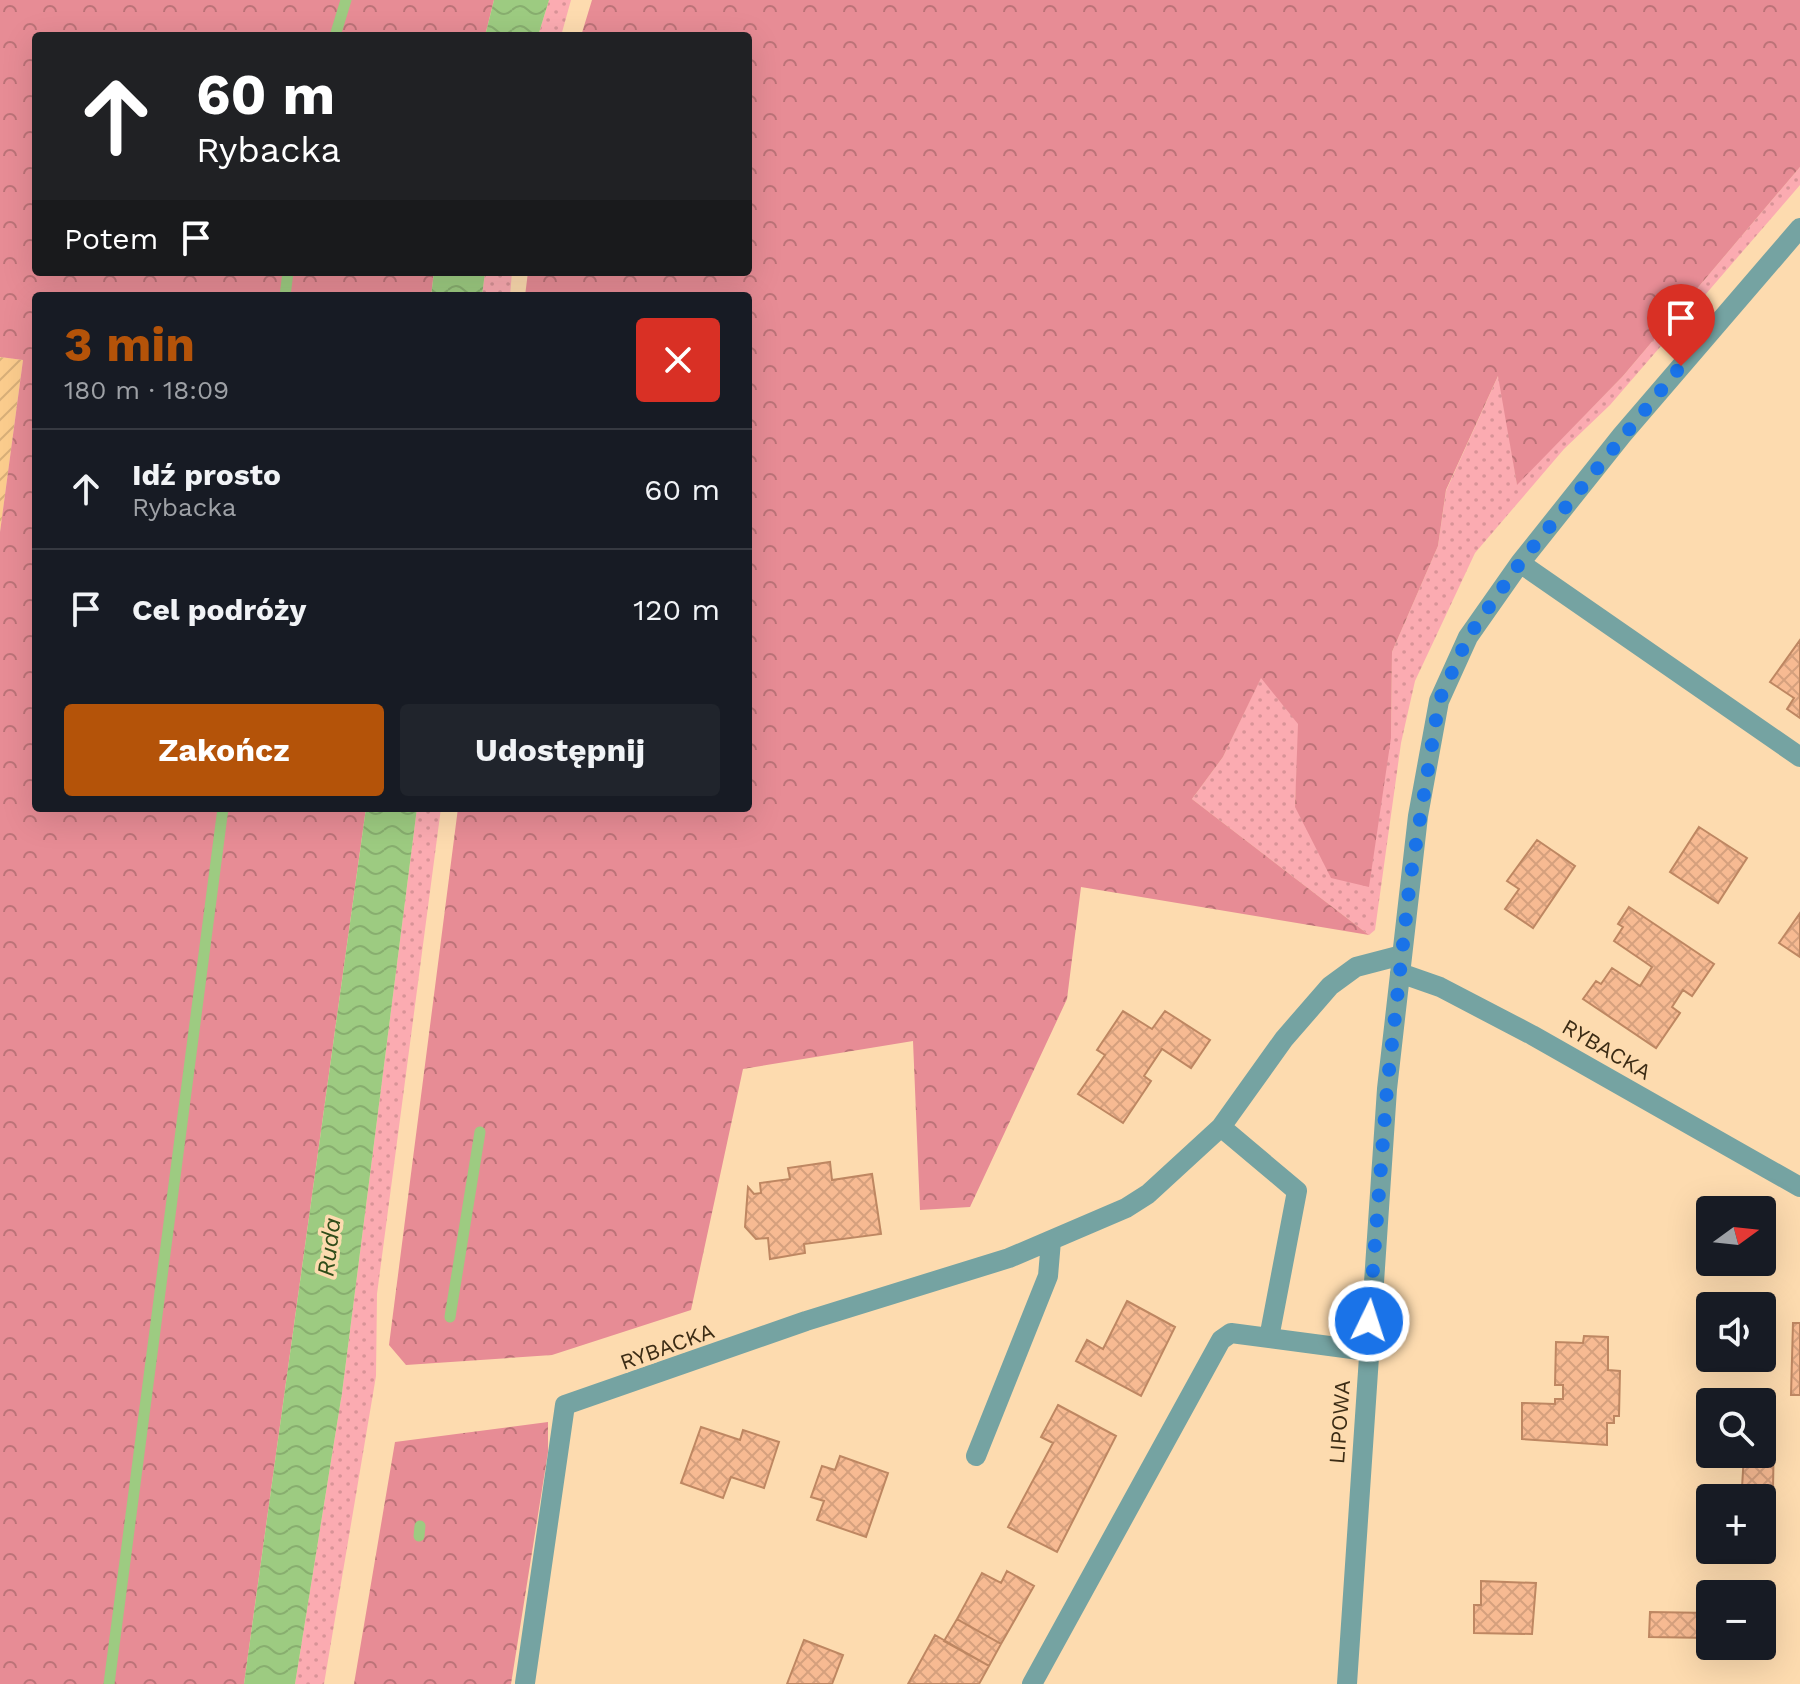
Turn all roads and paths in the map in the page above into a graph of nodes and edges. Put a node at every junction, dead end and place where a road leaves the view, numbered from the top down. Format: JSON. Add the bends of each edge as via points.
{"nodes":[{"id":1,"x":1800,"y":228,"type":"edge"},
{"id":2,"x":1520,"y":563,"type":"junction"},
{"id":3,"x":1800,"y":757,"type":"edge"},
{"id":4,"x":1401,"y":964,"type":"junction"},
{"id":5,"x":1221,"y":1127,"type":"junction"},
{"id":6,"x":1800,"y":1187,"type":"edge"},
{"id":7,"x":1051,"y":1241,"type":"junction"},
{"id":8,"x":1269,"y":1338,"type":"junction"},
{"id":9,"x":1367,"y":1351,"type":"junction"},
{"id":10,"x":976,"y":1456,"type":"dead end"},
{"id":11,"x":525,"y":1683,"type":"edge"},
{"id":12,"x":1032,"y":1684,"type":"edge"},
{"id":13,"x":1347,"y":1684,"type":"edge"}],
"edges":[{"from":1,"to":2,"type":"street"},
{"from":2,"to":3,"type":"street"},
{"from":2,"to":4,"type":"street","via":[[1468,637],[1439,701],[1418,816]]},
{"from":4,"to":5,"type":"street","name":"RYBACKA","via":[[1356,967],[1330,986]]},
{"from":4,"to":6,"type":"street","name":"RYBACKA"},
{"from":4,"to":9,"type":"street","name":"LIPOWA"},
{"from":5,"to":7,"type":"street","name":"RYBACKA","via":[[1148,1194]]},
{"from":5,"to":8,"type":"street","via":[[1297,1191]]},
{"from":7,"to":10,"type":"street","via":[[1048,1276]]},
{"from":7,"to":11,"type":"street","name":"RYBACKA","via":[[565,1405]]},
{"from":8,"to":9,"type":"street"},
{"from":8,"to":12,"type":"street","via":[[1231,1333],[1221,1340]]},
{"from":9,"to":13,"type":"street","name":"LIPOWA"}]}
